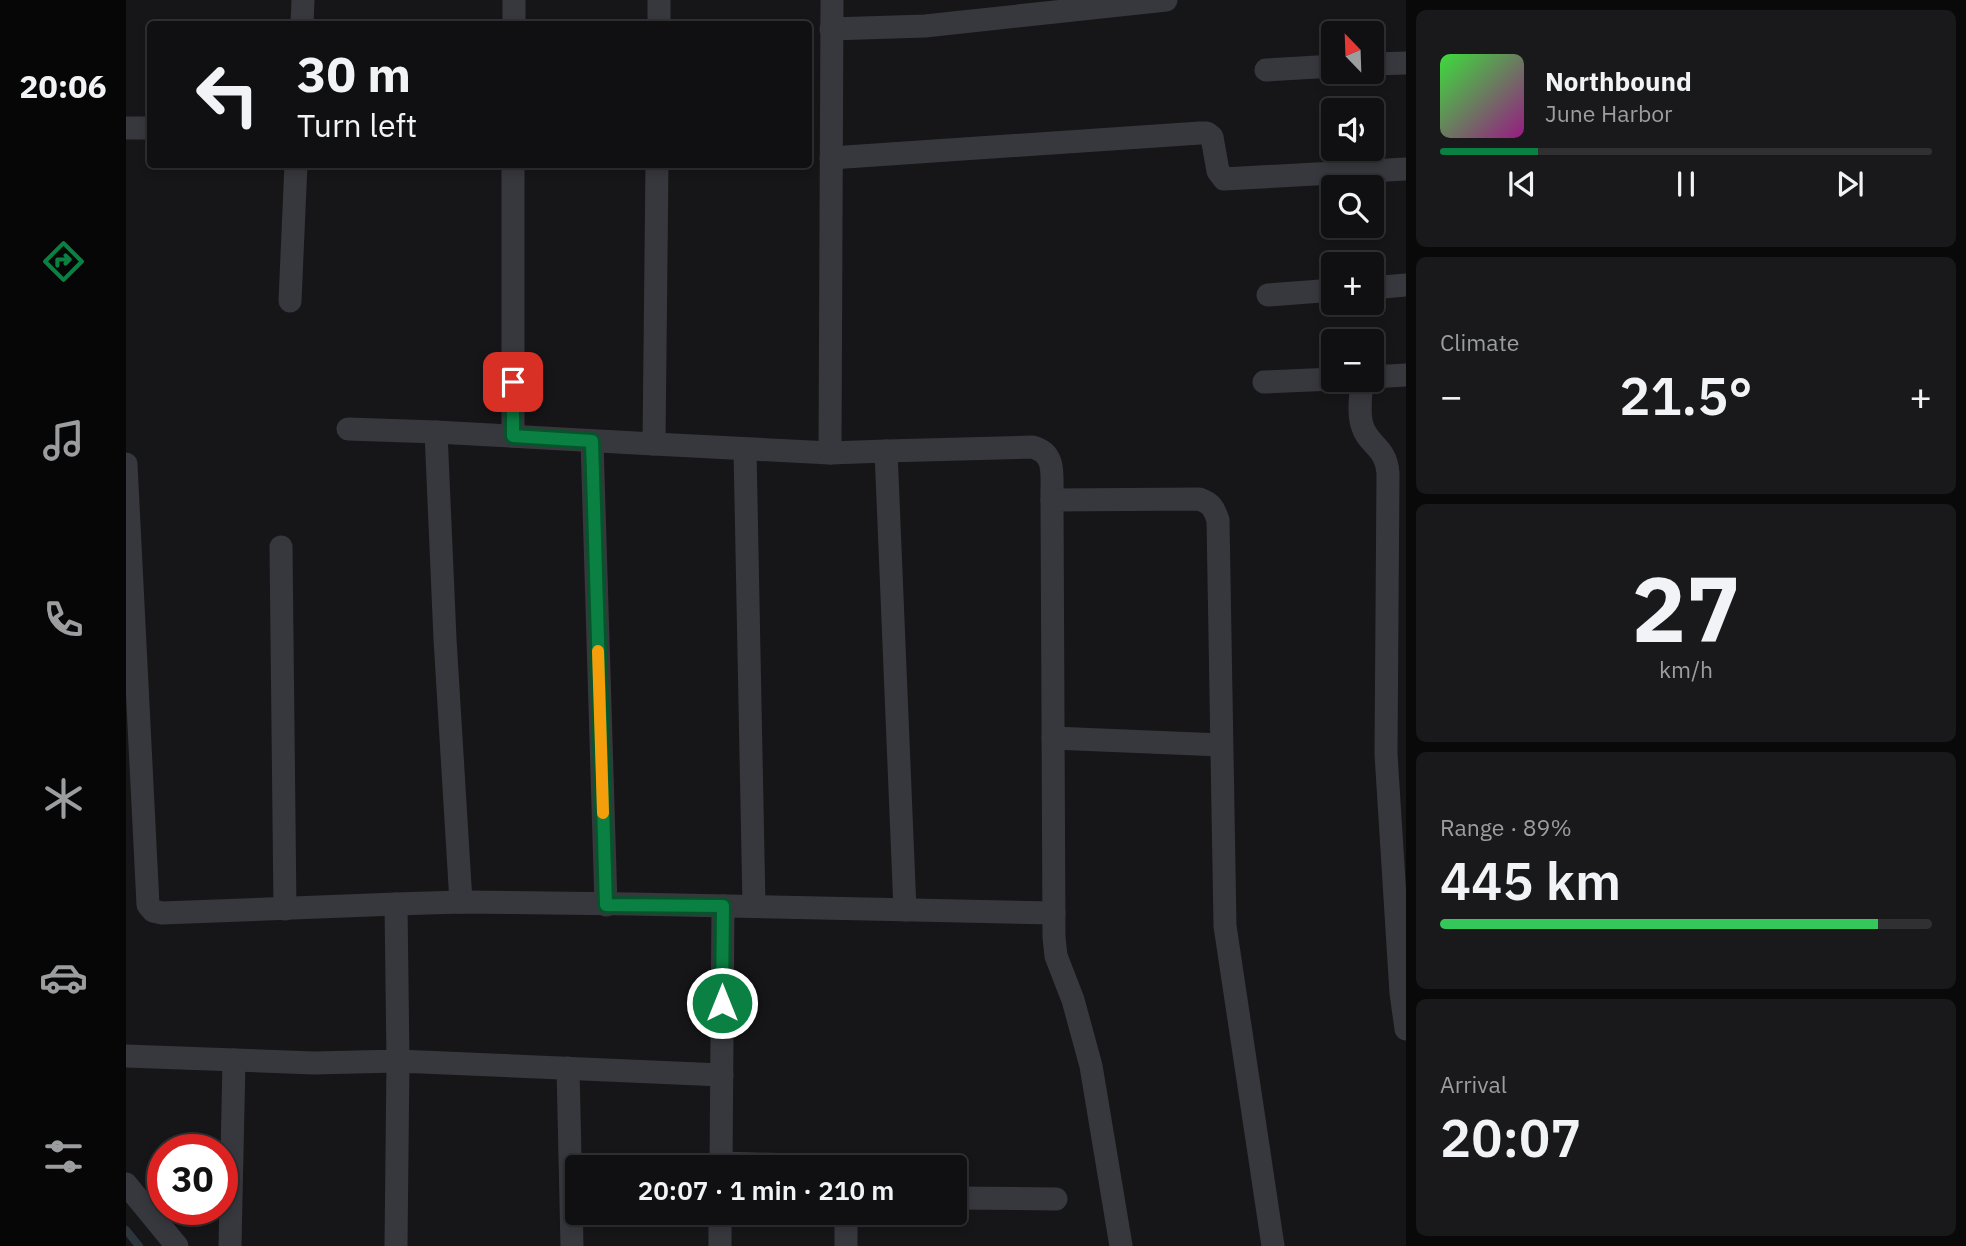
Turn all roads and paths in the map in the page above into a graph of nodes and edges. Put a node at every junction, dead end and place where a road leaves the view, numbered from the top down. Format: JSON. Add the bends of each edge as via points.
{"nodes":[{"id":1,"x":303,"y":0,"type":"edge"},
{"id":2,"x":514,"y":0,"type":"edge"},
{"id":3,"x":659,"y":0,"type":"edge"},
{"id":4,"x":832,"y":0,"type":"edge"},
{"id":5,"x":1166,"y":0,"type":"edge"},
{"id":6,"x":302,"y":21,"type":"edge"},
{"id":7,"x":513,"y":21,"type":"edge"},
{"id":8,"x":659,"y":21,"type":"edge"},
{"id":9,"x":831,"y":29,"type":"junction"},
{"id":10,"x":1406,"y":63,"type":"edge"},
{"id":11,"x":1384,"y":64,"type":"edge"},
{"id":12,"x":1321,"y":67,"type":"edge"},
{"id":13,"x":1265,"y":70,"type":"dead end"},
{"id":14,"x":126,"y":128,"type":"edge"},
{"id":15,"x":147,"y":128,"type":"edge"},
{"id":16,"x":831,"y":158,"type":"junction"},
{"id":17,"x":296,"y":168,"type":"edge"},
{"id":18,"x":513,"y":168,"type":"edge"},
{"id":19,"x":657,"y":168,"type":"edge"},
{"id":20,"x":1406,"y":169,"type":"edge"},
{"id":21,"x":1406,"y":285,"type":"edge"},
{"id":22,"x":1384,"y":287,"type":"edge"},
{"id":23,"x":1321,"y":291,"type":"edge"},
{"id":24,"x":1268,"y":295,"type":"dead end"},
{"id":25,"x":290,"y":301,"type":"dead end"},
{"id":26,"x":1406,"y":375,"type":"edge"},
{"id":27,"x":1384,"y":376,"type":"edge"},
{"id":28,"x":1321,"y":380,"type":"edge"},
{"id":29,"x":1264,"y":382,"type":"dead end"},
{"id":30,"x":1362,"y":392,"type":"edge"},
{"id":31,"x":348,"y":429,"type":"dead end"},
{"id":32,"x":436,"y":432,"type":"junction"},
{"id":33,"x":513,"y":436,"type":"junction"},
{"id":34,"x":592,"y":441,"type":"junction"},
{"id":35,"x":654,"y":444,"type":"junction"},
{"id":36,"x":745,"y":450,"type":"junction"},
{"id":37,"x":886,"y":451,"type":"junction"},
{"id":38,"x":830,"y":453,"type":"junction"},
{"id":39,"x":126,"y":464,"type":"edge"},
{"id":40,"x":127,"y":499,"type":"edge"},
{"id":41,"x":1052,"y":500,"type":"junction"},
{"id":42,"x":281,"y":547,"type":"dead end"},
{"id":43,"x":1053,"y":738,"type":"junction"},
{"id":44,"x":1221,"y":746,"type":"junction"},
{"id":45,"x":461,"y":902,"type":"junction"},
{"id":46,"x":396,"y":904,"type":"junction"},
{"id":47,"x":606,"y":905,"type":"junction"},
{"id":48,"x":723,"y":906,"type":"junction"},
{"id":49,"x":754,"y":906,"type":"junction"},
{"id":50,"x":285,"y":909,"type":"junction"},
{"id":51,"x":905,"y":909,"type":"junction"},
{"id":52,"x":1054,"y":913,"type":"junction"},
{"id":53,"x":1406,"y":1029,"type":"edge"},
{"id":54,"x":126,"y":1056,"type":"edge"},
{"id":55,"x":234,"y":1059,"type":"junction"},
{"id":56,"x":398,"y":1061,"type":"junction"},
{"id":57,"x":568,"y":1068,"type":"junction"},
{"id":58,"x":722,"y":1076,"type":"junction"},
{"id":59,"x":721,"y":1155,"type":"edge"},
{"id":60,"x":967,"y":1198,"type":"edge"},
{"id":61,"x":129,"y":1199,"type":"edge"},
{"id":62,"x":1056,"y":1199,"type":"dead end"},
{"id":63,"x":720,"y":1225,"type":"edge"},
{"id":64,"x":846,"y":1225,"type":"edge"},
{"id":65,"x":177,"y":1246,"type":"edge"},
{"id":66,"x":230,"y":1246,"type":"edge"},
{"id":67,"x":396,"y":1246,"type":"edge"},
{"id":68,"x":572,"y":1246,"type":"edge"},
{"id":69,"x":720,"y":1246,"type":"edge"},
{"id":70,"x":846,"y":1246,"type":"edge"},
{"id":71,"x":1121,"y":1246,"type":"edge"},
{"id":72,"x":1273,"y":1246,"type":"edge"}],
"edges":[{"from":1,"to":6,"type":"street"},
{"from":2,"to":7,"type":"street"},
{"from":3,"to":8,"type":"street"},
{"from":4,"to":9,"type":"street"},
{"from":5,"to":9,"type":"street","via":[[925,26]]},
{"from":9,"to":16,"type":"street"},
{"from":10,"to":11,"type":"street"},
{"from":12,"to":13,"type":"street"},
{"from":14,"to":15,"type":"street"},
{"from":16,"to":20,"type":"street","via":[[1208,133],[1224,179]]},
{"from":16,"to":38,"type":"street"},
{"from":17,"to":25,"type":"street"},
{"from":18,"to":33,"type":"street"},
{"from":19,"to":35,"type":"street"},
{"from":21,"to":22,"type":"street"},
{"from":23,"to":24,"type":"street"},
{"from":26,"to":27,"type":"street"},
{"from":28,"to":29,"type":"street"},
{"from":30,"to":53,"type":"street","via":[[1362,424],[1388,462],[1386,754]]},
{"from":31,"to":32,"type":"street"},
{"from":32,"to":33,"type":"street"},
{"from":32,"to":45,"type":"street"},
{"from":33,"to":34,"type":"street"},
{"from":34,"to":35,"type":"street"},
{"from":34,"to":47,"type":"street"},
{"from":35,"to":36,"type":"street"},
{"from":36,"to":38,"type":"street"},
{"from":36,"to":49,"type":"street"},
{"from":37,"to":38,"type":"street"},
{"from":37,"to":41,"type":"street","via":[[1042,449],[1049,457]]},
{"from":37,"to":51,"type":"street"},
{"from":39,"to":40,"type":"street"},
{"from":40,"to":50,"type":"street","via":[[148,905],[162,913]]},
{"from":41,"to":43,"type":"street"},
{"from":41,"to":44,"type":"street","via":[[1199,499],[1213,508],[1218,520]]},
{"from":42,"to":50,"type":"street"},
{"from":43,"to":44,"type":"street"},
{"from":43,"to":52,"type":"street"},
{"from":44,"to":72,"type":"street","via":[[1225,926]]},
{"from":45,"to":46,"type":"street"},
{"from":45,"to":47,"type":"street"},
{"from":46,"to":50,"type":"street"},
{"from":46,"to":56,"type":"street"},
{"from":47,"to":48,"type":"street"},
{"from":48,"to":49,"type":"street"},
{"from":48,"to":58,"type":"street"},
{"from":49,"to":51,"type":"street"},
{"from":51,"to":52,"type":"street"},
{"from":52,"to":71,"type":"street","via":[[1056,956],[1091,1066]]},
{"from":54,"to":55,"type":"street"},
{"from":55,"to":56,"type":"street"},
{"from":55,"to":66,"type":"street"},
{"from":56,"to":57,"type":"street"},
{"from":56,"to":67,"type":"street"},
{"from":57,"to":58,"type":"street"},
{"from":57,"to":68,"type":"street"},
{"from":58,"to":59,"type":"street"},
{"from":60,"to":62,"type":"street"},
{"from":61,"to":65,"type":"street"},
{"from":63,"to":69,"type":"street"},
{"from":64,"to":70,"type":"street"}]}
